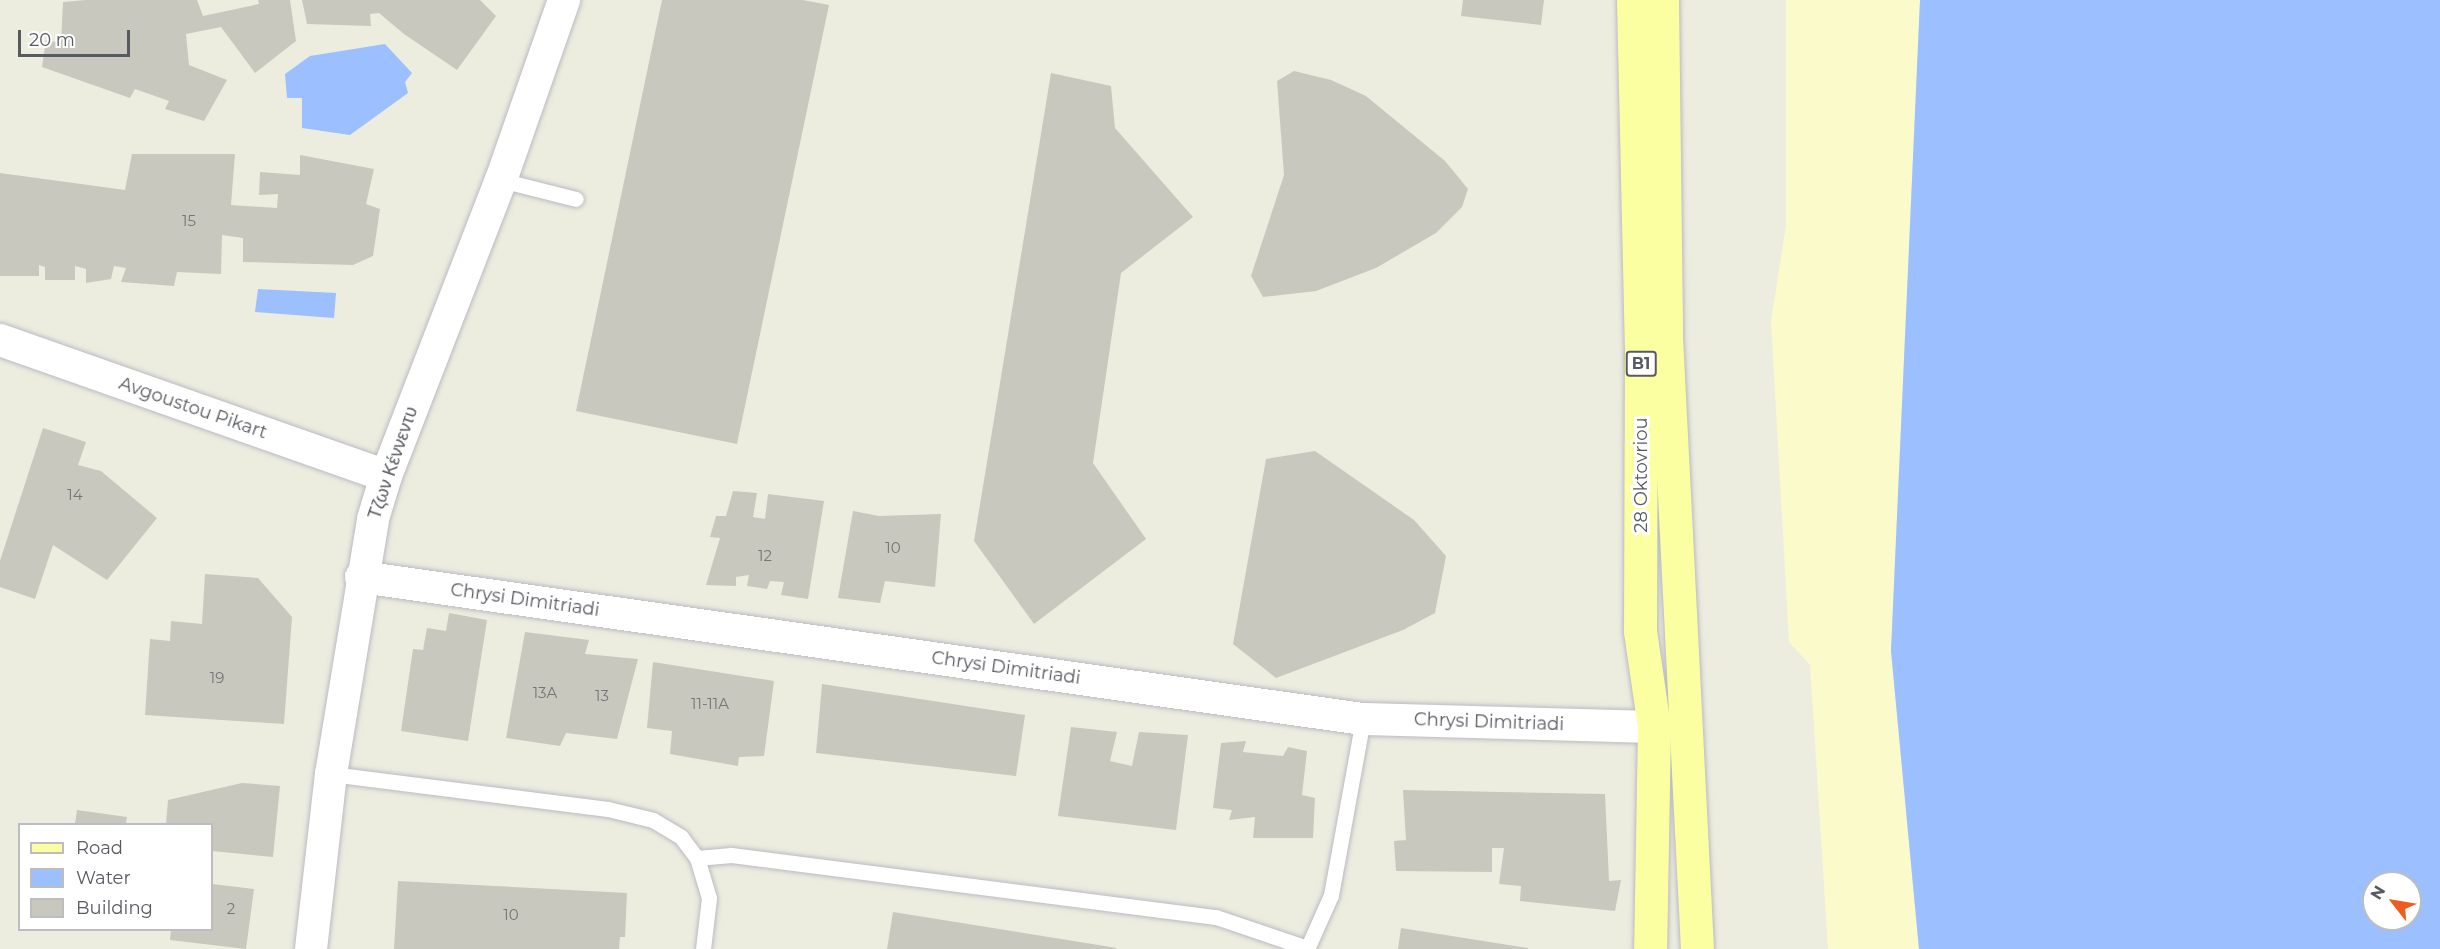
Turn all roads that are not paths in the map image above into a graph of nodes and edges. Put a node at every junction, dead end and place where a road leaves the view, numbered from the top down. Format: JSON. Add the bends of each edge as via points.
{"nodes":[{"id":1,"x":564,"y":0,"type":"edge"},
{"id":2,"x":1633,"y":0,"type":"edge"},
{"id":3,"x":1662,"y":0,"type":"edge"},
{"id":4,"x":501,"y":180,"type":"junction"},
{"id":5,"x":576,"y":199,"type":"dead end"},
{"id":6,"x":0,"y":340,"type":"edge"},
{"id":7,"x":386,"y":476,"type":"junction"},
{"id":8,"x":361,"y":577,"type":"junction"},
{"id":9,"x":1363,"y":719,"type":"junction"},
{"id":10,"x":1654,"y":728,"type":"junction"},
{"id":11,"x":331,"y":774,"type":"junction"},
{"id":12,"x":697,"y":858,"type":"junction"},
{"id":13,"x":311,"y":949,"type":"edge"},
{"id":14,"x":703,"y":949,"type":"edge"},
{"id":15,"x":1307,"y":949,"type":"edge"},
{"id":16,"x":1650,"y":949,"type":"edge"},
{"id":17,"x":1697,"y":949,"type":"edge"}],
"edges":[{"from":1,"to":4,"type":"street","name":"Τζων Κέννεντυ"},
{"from":2,"to":10,"type":"main road","name":"28 Oktovriou","number":"B1","via":[[1641,346],[1640,631]]},
{"from":3,"to":17,"type":"main road","name":"28 Oktovriou","number":"B1","via":[[1666,337]]},
{"from":4,"to":5,"type":"lane"},
{"from":4,"to":7,"type":"street","name":"Τζων Κέννεντυ"},
{"from":6,"to":7,"type":"street","name":"Avgoustou Pikart"},
{"from":7,"to":8,"type":"street","name":"Τζων Κέννεντυ"},
{"from":8,"to":9,"type":"street","name":"Chrysi Dimitriadi"},
{"from":8,"to":11,"type":"street","name":"Τζων Κέννεντυ"},
{"from":9,"to":10,"type":"street","name":"Chrysi Dimitriadi"},
{"from":9,"to":15,"type":"lane","via":[[1330,895]]},
{"from":10,"to":16,"type":"main road","name":"28 Oktovriou","number":"B1"},
{"from":11,"to":12,"type":"lane","via":[[608,809],[653,820],[681,837]]},
{"from":11,"to":13,"type":"street","name":"Τζων Κέννεντυ"},
{"from":12,"to":14,"type":"lane","via":[[709,898]]},
{"from":12,"to":15,"type":"lane","via":[[731,855],[1216,917]]}]}
